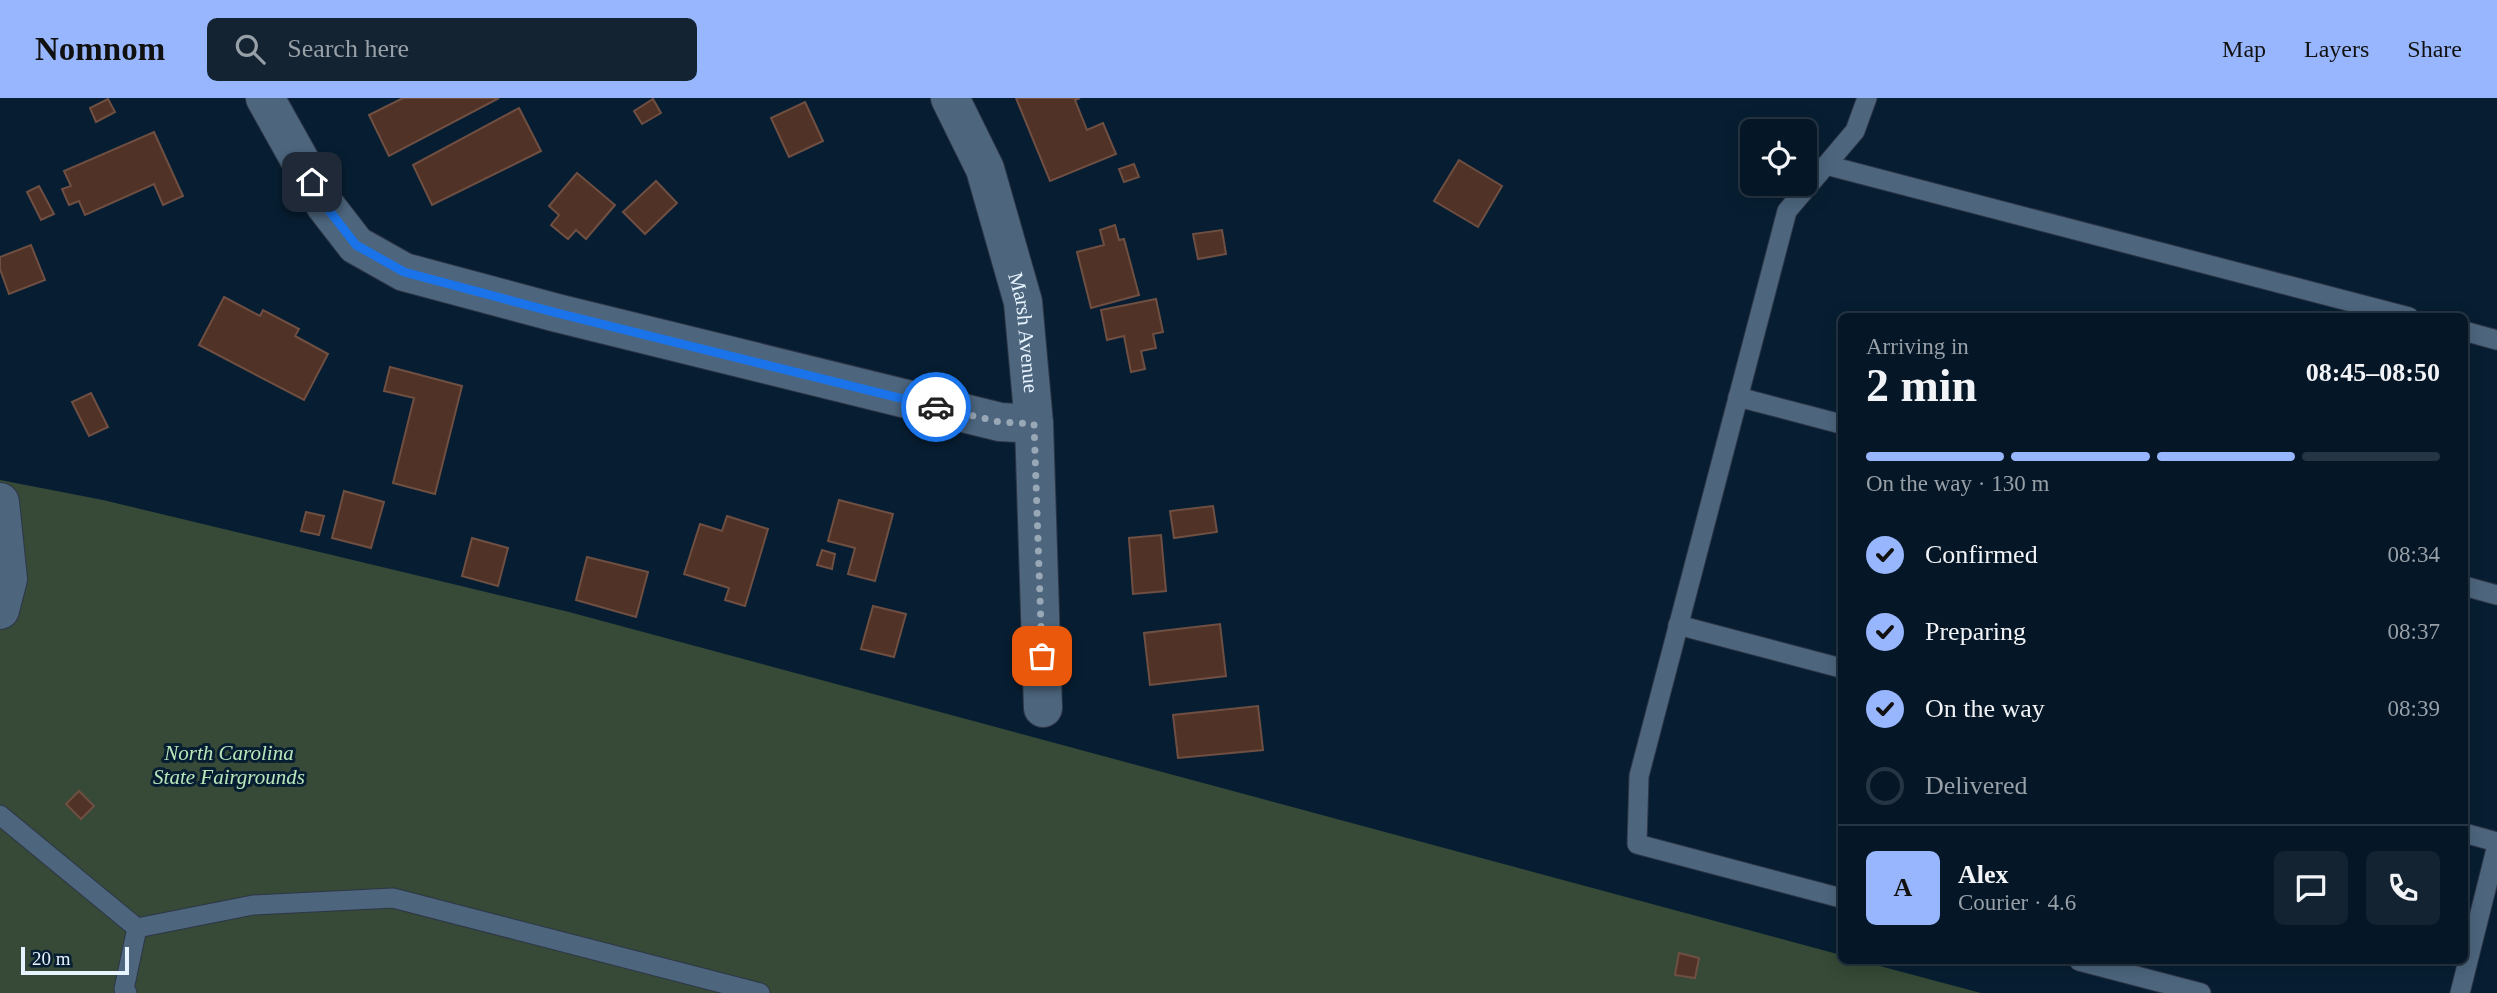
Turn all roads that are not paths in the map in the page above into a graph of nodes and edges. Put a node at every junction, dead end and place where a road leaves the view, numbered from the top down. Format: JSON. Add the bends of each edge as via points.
{"nodes":[{"id":1,"x":265,"y":98,"type":"edge"},
{"id":2,"x":950,"y":98,"type":"edge"},
{"id":3,"x":1867,"y":98,"type":"edge"},
{"id":4,"x":1826,"y":165,"type":"junction"},
{"id":5,"x":2394,"y":313,"type":"edge"},
{"id":6,"x":2468,"y":332,"type":"edge"},
{"id":7,"x":2497,"y":340,"type":"edge"},
{"id":8,"x":1738,"y":397,"type":"junction"},
{"id":9,"x":1838,"y":423,"type":"edge"},
{"id":10,"x":1034,"y":424,"type":"junction"},
{"id":11,"x":0,"y":502,"type":"edge"},
{"id":12,"x":2468,"y":587,"type":"edge"},
{"id":13,"x":2497,"y":594,"type":"edge"},
{"id":14,"x":0,"y":611,"type":"edge"},
{"id":15,"x":1678,"y":625,"type":"junction"},
{"id":16,"x":1838,"y":667,"type":"edge"},
{"id":17,"x":1043,"y":708,"type":"dead end"},
{"id":18,"x":0,"y":815,"type":"edge"},
{"id":19,"x":2468,"y":834,"type":"edge"},
{"id":20,"x":2497,"y":844,"type":"edge"},
{"id":21,"x":1838,"y":897,"type":"edge"},
{"id":22,"x":137,"y":928,"type":"junction"},
{"id":23,"x":2468,"y":961,"type":"edge"},
{"id":24,"x":2090,"y":964,"type":"edge"},
{"id":25,"x":2467,"y":964,"type":"edge"},
{"id":26,"x":127,"y":993,"type":"edge"},
{"id":27,"x":760,"y":993,"type":"edge"},
{"id":28,"x":2201,"y":993,"type":"edge"},
{"id":29,"x":2460,"y":993,"type":"edge"}],
"edges":[{"from":1,"to":10,"type":"street","via":[[325,205],[348,235],[356,245],[404,272],[1000,422]]},
{"from":2,"to":10,"type":"street","name":"Marsh Avenue","via":[[985,169],[1023,302]]},
{"from":3,"to":4,"type":"lane","via":[[1854,131]]},
{"from":4,"to":5,"type":"lane"},
{"from":4,"to":8,"type":"lane","via":[[1787,211]]},
{"from":6,"to":7,"type":"lane"},
{"from":8,"to":9,"type":"lane"},
{"from":8,"to":15,"type":"lane"},
{"from":10,"to":17,"type":"street","name":"Marsh Avenue"},
{"from":11,"to":14,"type":"street","via":[[8,579]]},
{"from":12,"to":13,"type":"lane"},
{"from":15,"to":16,"type":"lane"},
{"from":15,"to":21,"type":"lane","via":[[1639,776],[1637,844]]},
{"from":18,"to":22,"type":"lane"},
{"from":19,"to":20,"type":"lane"},
{"from":20,"to":23,"type":"lane"},
{"from":22,"to":26,"type":"lane","via":[[124,989]]},
{"from":22,"to":27,"type":"lane","via":[[253,905],[393,898]]},
{"from":24,"to":28,"type":"lane"},
{"from":25,"to":29,"type":"lane"}]}
